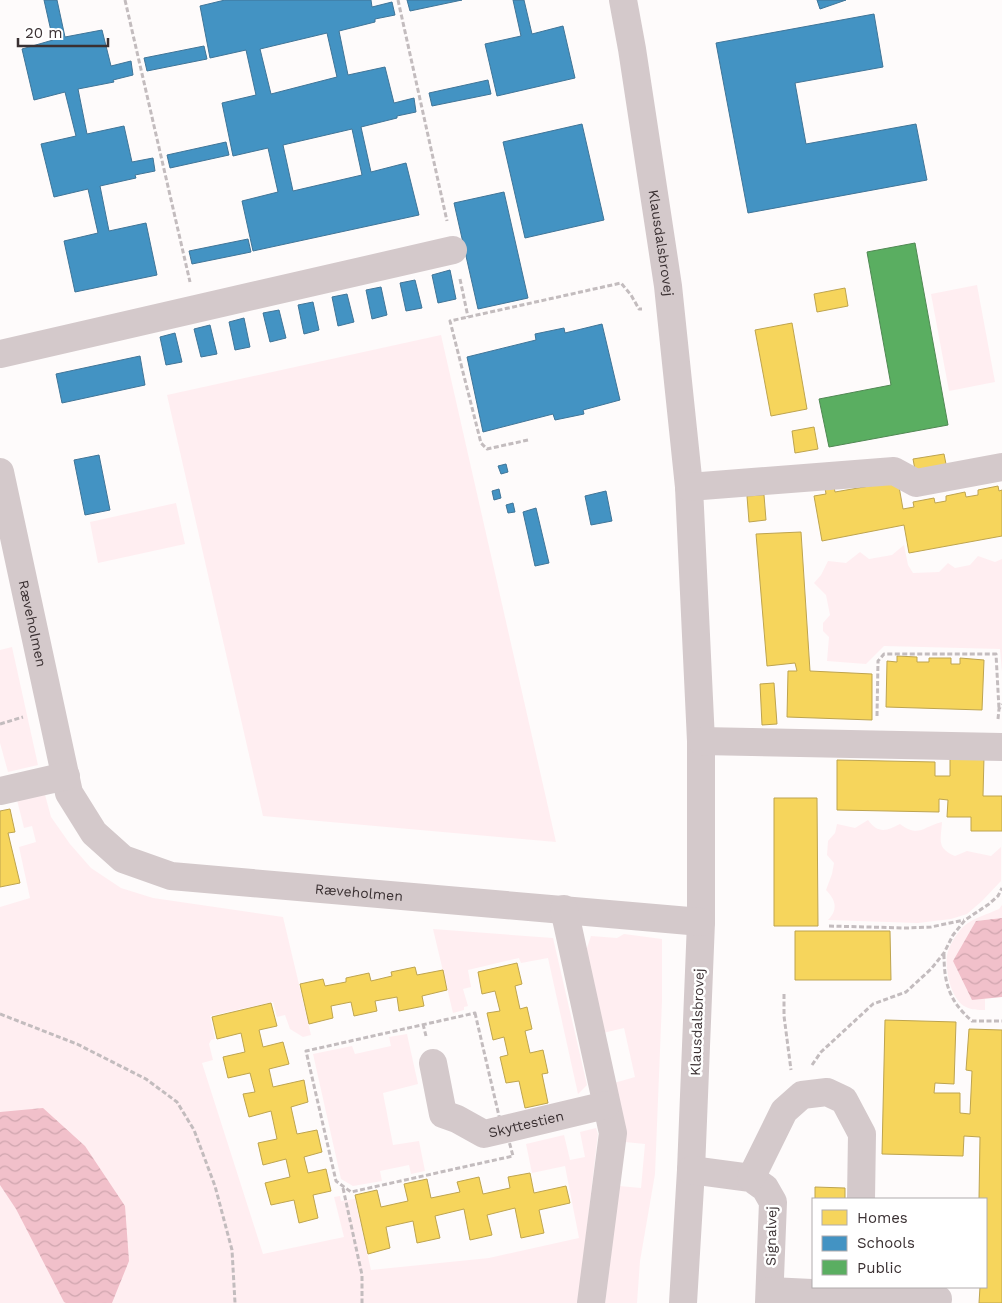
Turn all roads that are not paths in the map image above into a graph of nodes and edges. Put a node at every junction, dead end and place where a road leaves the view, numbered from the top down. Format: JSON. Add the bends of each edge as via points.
{"nodes":[{"id":1,"x":623,"y":0,"type":"edge"},
{"id":2,"x":453,"y":250,"type":"road end"},
{"id":3,"x":0,"y":354,"type":"edge"},
{"id":4,"x":1002,"y":467,"type":"edge"},
{"id":5,"x":0,"y":472,"type":"edge"},
{"id":6,"x":689,"y":487,"type":"junction"},
{"id":7,"x":700,"y":741,"type":"junction"},
{"id":8,"x":1002,"y":748,"type":"edge"},
{"id":9,"x":66,"y":776,"type":"junction"},
{"id":10,"x":0,"y":791,"type":"edge"},
{"id":11,"x":564,"y":910,"type":"junction"},
{"id":12,"x":700,"y":922,"type":"junction"},
{"id":13,"x":432,"y":1063,"type":"dead end"},
{"id":14,"x":606,"y":1105,"type":"junction"},
{"id":15,"x":690,"y":1170,"type":"junction"},
{"id":16,"x":751,"y":1178,"type":"junction"},
{"id":17,"x":861,"y":1198,"type":"edge"},
{"id":18,"x":860,"y":1291,"type":"edge"},
{"id":19,"x":770,"y":1297,"type":"edge"},
{"id":20,"x":938,"y":1299,"type":"dead end"},
{"id":21,"x":591,"y":1303,"type":"edge"},
{"id":22,"x":683,"y":1303,"type":"edge"}],
"edges":[{"from":1,"to":6,"type":"street","name":"Klausdalsbrovej","via":[[668,286]]},
{"from":2,"to":3,"type":"street"},
{"from":4,"to":6,"type":"street","via":[[916,483],[894,471]]},
{"from":5,"to":9,"type":"street","name":"Ræveholmen"},
{"from":6,"to":7,"type":"street","name":"Klausdalsbrovej"},
{"from":7,"to":8,"type":"street"},
{"from":7,"to":12,"type":"street","name":"Klausdalsbrovej"},
{"from":9,"to":10,"type":"street"},
{"from":9,"to":11,"type":"street","name":"Ræveholmen","via":[[69,793],[94,833],[123,859],[171,876]]},
{"from":11,"to":12,"type":"street","name":"Ræveholmen"},
{"from":11,"to":14,"type":"street"},
{"from":12,"to":15,"type":"street","name":"Klausdalsbrovej"},
{"from":13,"to":14,"type":"street","name":"Skyttestien","via":[[443,1114],[484,1134]]},
{"from":14,"to":21,"type":"street","via":[[613,1133]]},
{"from":15,"to":16,"type":"street"},
{"from":15,"to":22,"type":"street","name":"Klausdalsbrovej"},
{"from":16,"to":17,"type":"street","via":[[795,1095],[827,1092],[844,1100],[862,1134]]},
{"from":16,"to":19,"type":"street","name":"Signalvej","via":[[765,1188],[773,1202]]},
{"from":18,"to":19,"type":"street"},
{"from":18,"to":20,"type":"street"}]}
